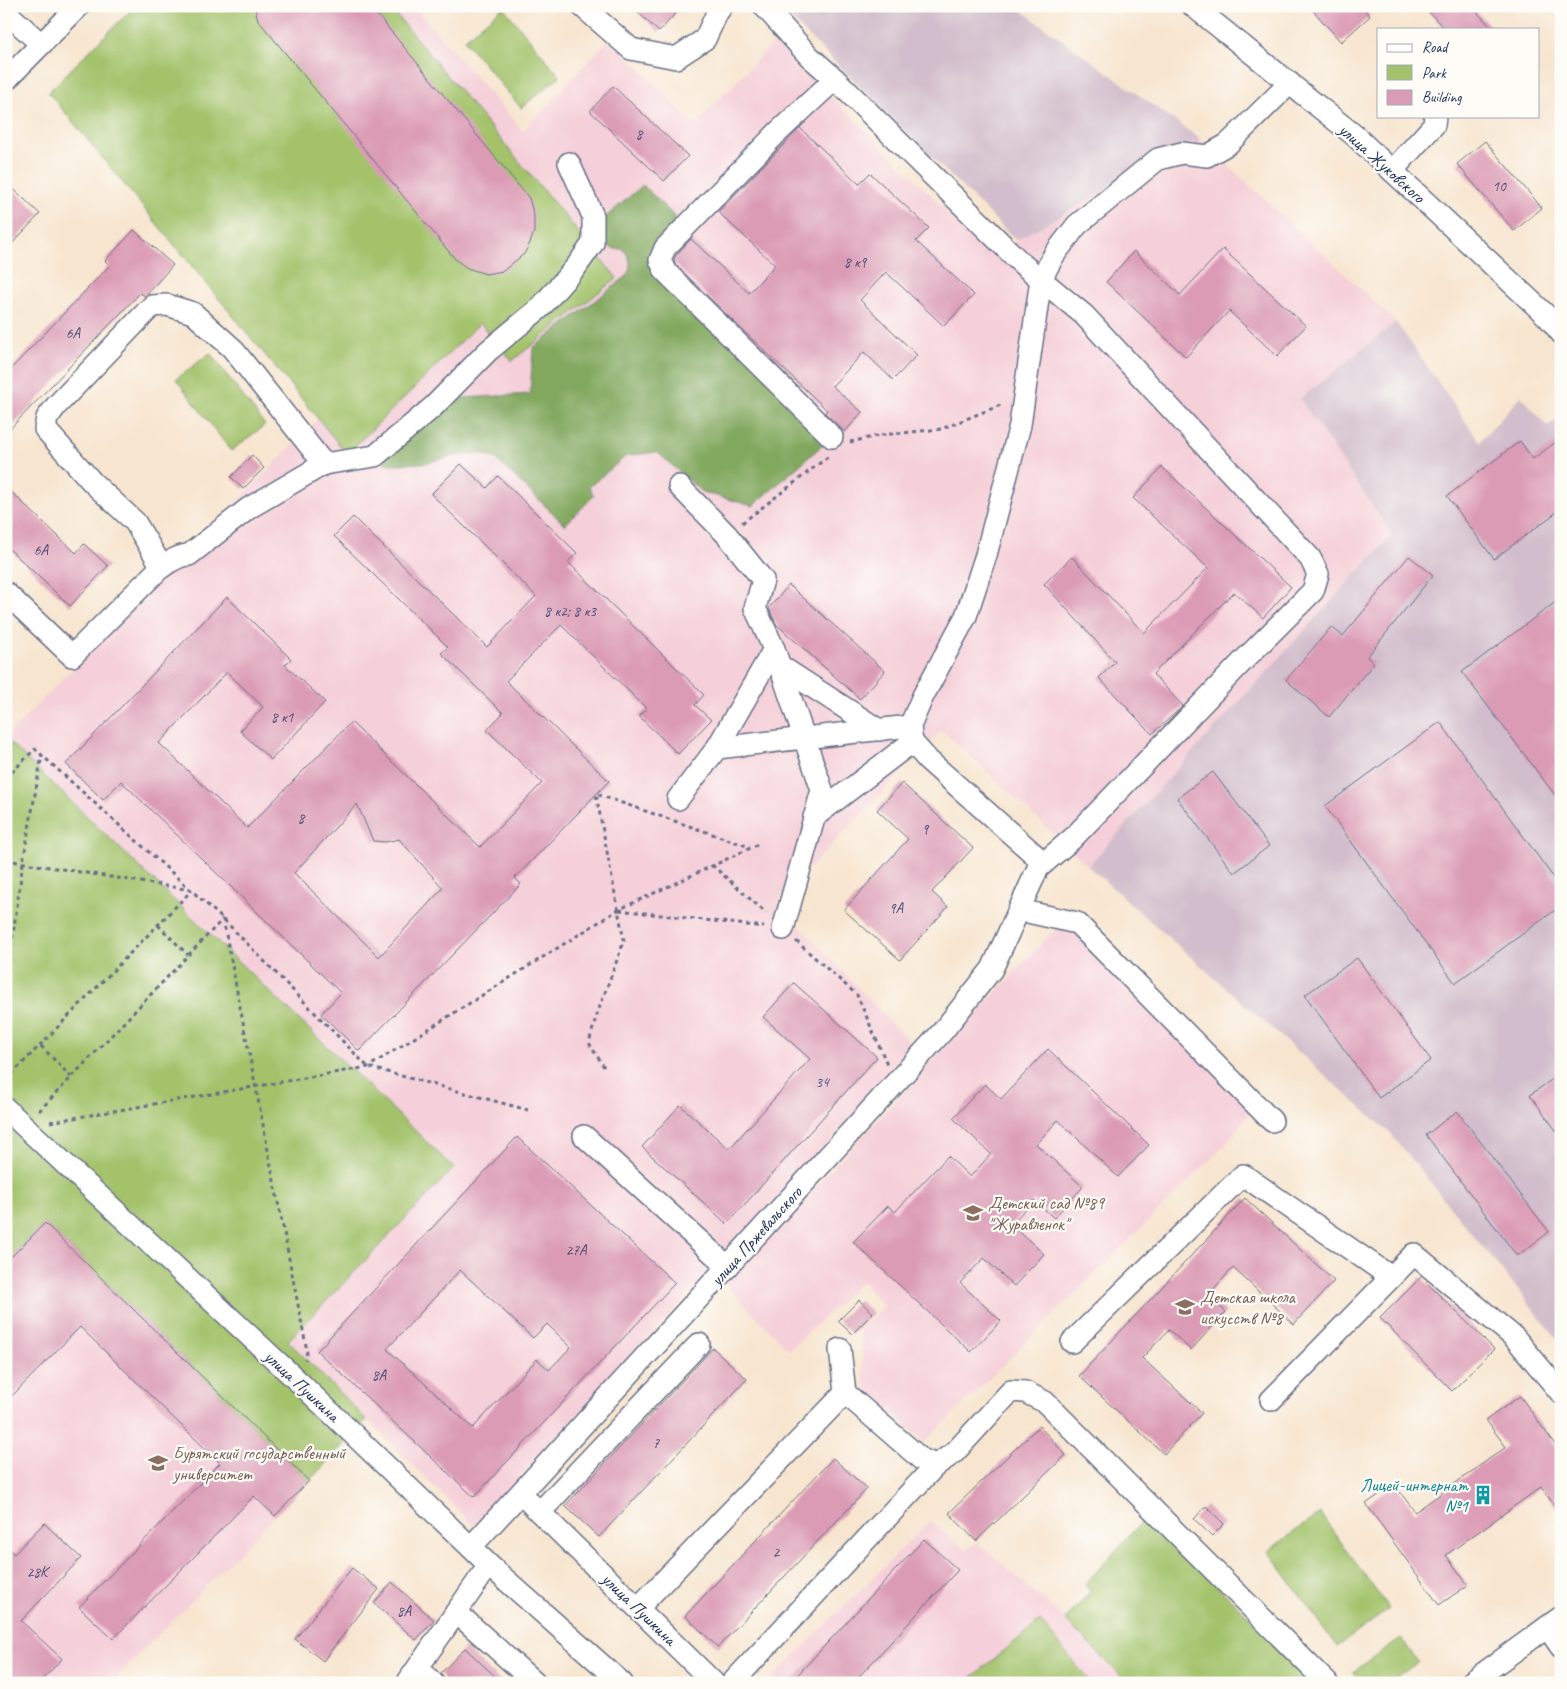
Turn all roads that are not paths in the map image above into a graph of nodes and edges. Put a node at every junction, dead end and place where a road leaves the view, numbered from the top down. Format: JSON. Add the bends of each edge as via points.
{"nodes":[{"id":1,"x":79,"y":6,"type":"edge"},
{"id":2,"x":582,"y":6,"type":"edge"},
{"id":3,"x":722,"y":6,"type":"edge"},
{"id":4,"x":764,"y":6,"type":"edge"},
{"id":5,"x":1199,"y":8,"type":"edge"},
{"id":6,"x":6,"y":12,"type":"edge"},
{"id":7,"x":41,"y":44,"type":"junction"},
{"id":8,"x":835,"y":79,"type":"junction"},
{"id":9,"x":6,"y":80,"type":"edge"},
{"id":10,"x":1290,"y":83,"type":"junction"},
{"id":11,"x":1435,"y":118,"type":"edge"},
{"id":12,"x":569,"y":163,"type":"dead end"},
{"id":13,"x":1392,"y":171,"type":"junction"},
{"id":14,"x":1041,"y":279,"type":"junction"},
{"id":15,"x":1561,"y":333,"type":"edge"},
{"id":16,"x":836,"y":445,"type":"road end"},
{"id":17,"x":324,"y":464,"type":"junction"},
{"id":18,"x":679,"y":486,"type":"dead end"},
{"id":19,"x":162,"y":567,"type":"junction"},
{"id":20,"x":6,"y":593,"type":"edge"},
{"id":21,"x":777,"y":658,"type":"junction"},
{"id":22,"x":879,"y":730,"type":"junction"},
{"id":23,"x":911,"y":734,"type":"junction"},
{"id":24,"x":805,"y":738,"type":"junction"},
{"id":25,"x":717,"y":748,"type":"junction"},
{"id":26,"x":678,"y":800,"type":"dead end"},
{"id":27,"x":814,"y":817,"type":"junction"},
{"id":28,"x":1044,"y":863,"type":"junction"},
{"id":29,"x":1019,"y":910,"type":"junction"},
{"id":30,"x":783,"y":929,"type":"road end"},
{"id":31,"x":6,"y":1109,"type":"edge"},
{"id":32,"x":1272,"y":1121,"type":"dead end"},
{"id":33,"x":584,"y":1136,"type":"dead end"},
{"id":34,"x":728,"y":1267,"type":"junction"},
{"id":35,"x":1391,"y":1277,"type":"junction"},
{"id":36,"x":1072,"y":1342,"type":"dead end"},
{"id":37,"x":699,"y":1344,"type":"dead end"},
{"id":38,"x":840,"y":1349,"type":"dead end"},
{"id":39,"x":844,"y":1393,"type":"junction"},
{"id":40,"x":1561,"y":1393,"type":"edge"},
{"id":41,"x":1270,"y":1400,"type":"dead end"},
{"id":42,"x":936,"y":1465,"type":"junction"},
{"id":43,"x":521,"y":1494,"type":"junction"},
{"id":44,"x":540,"y":1512,"type":"junction"},
{"id":45,"x":471,"y":1547,"type":"junction"},
{"id":46,"x":489,"y":1565,"type":"junction"},
{"id":47,"x":638,"y":1608,"type":"junction"},
{"id":48,"x":456,"y":1612,"type":"junction"},
{"id":49,"x":1554,"y":1622,"type":"edge"},
{"id":50,"x":1561,"y":1647,"type":"edge"},
{"id":51,"x":412,"y":1675,"type":"edge"},
{"id":52,"x":1483,"y":1679,"type":"edge"},
{"id":53,"x":433,"y":1683,"type":"edge"},
{"id":54,"x":535,"y":1683,"type":"edge"},
{"id":55,"x":622,"y":1683,"type":"edge"},
{"id":56,"x":714,"y":1683,"type":"edge"},
{"id":57,"x":732,"y":1683,"type":"edge"},
{"id":58,"x":1327,"y":1683,"type":"edge"}],
"edges":[{"from":1,"to":7,"type":"street"},
{"from":2,"to":3,"type":"street","via":[[631,49],[676,58],[705,39]]},
{"from":4,"to":8,"type":"street","name":"улица Пржевальского","via":[[809,56]]},
{"from":5,"to":10,"type":"street","name":"улица Жуковского"},
{"from":6,"to":7,"type":"street"},
{"from":7,"to":9,"type":"street"},
{"from":8,"to":14,"type":"street","name":"улица Пржевальского"},
{"from":8,"to":16,"type":"street","via":[[777,133],[665,248],[660,260],[665,271]]},
{"from":10,"to":13,"type":"street","name":"улица Жуковского"},
{"from":10,"to":14,"type":"street","via":[[1228,144],[1207,156],[1182,153],[1158,159],[1077,225]]},
{"from":11,"to":13,"type":"street","via":[[1434,125]]},
{"from":12,"to":17,"type":"street","via":[[592,216],[592,243],[576,267],[540,308],[375,456]]},
{"from":13,"to":15,"type":"street","name":"улица Жуковского","via":[[1548,317]]},
{"from":14,"to":23,"type":"street","via":[[1020,425],[990,536],[966,616],[923,696]]},
{"from":14,"to":28,"type":"street","name":"улица Пржевальского","via":[[1084,315],[1310,558],[1318,574],[1313,591]]},
{"from":17,"to":19,"type":"street","via":[[249,508],[190,555]]},
{"from":17,"to":19,"type":"street","via":[[232,348],[193,313],[167,305],[152,306],[56,406],[47,418],[45,429],[135,522]]},
{"from":18,"to":21,"type":"street","via":[[727,535],[763,580],[755,608]]},
{"from":19,"to":20,"type":"street","via":[[72,656]]},
{"from":21,"to":22,"type":"street"},
{"from":21,"to":24,"type":"street"},
{"from":21,"to":25,"type":"street"},
{"from":22,"to":23,"type":"street"},
{"from":22,"to":24,"type":"street"},
{"from":23,"to":27,"type":"street"},
{"from":23,"to":28,"type":"street","via":[[928,760]]},
{"from":24,"to":25,"type":"street"},
{"from":24,"to":27,"type":"street","via":[[822,790]]},
{"from":25,"to":26,"type":"street"},
{"from":27,"to":30,"type":"street"},
{"from":28,"to":29,"type":"street","name":"улица Пржевальского","via":[[1038,868]]},
{"from":29,"to":32,"type":"street","via":[[1077,923]]},
{"from":29,"to":34,"type":"street","name":"улица Пржевальского","via":[[992,968],[942,1032]]},
{"from":31,"to":45,"type":"street","name":"улица Пушкина"},
{"from":33,"to":34,"type":"street"},
{"from":34,"to":43,"type":"street","name":"улица Пржевальского"},
{"from":35,"to":36,"type":"street","via":[[1243,1175]]},
{"from":35,"to":40,"type":"street","via":[[1414,1254],[1515,1338]]},
{"from":35,"to":41,"type":"street"},
{"from":37,"to":44,"type":"street"},
{"from":38,"to":39,"type":"street"},
{"from":39,"to":42,"type":"street","via":[[921,1459]]},
{"from":39,"to":47,"type":"street"},
{"from":42,"to":57,"type":"street"},
{"from":42,"to":58,"type":"street","via":[[954,1452],[1011,1391],[1025,1392],[1045,1402]]},
{"from":43,"to":44,"type":"street","name":"улица Пушкина"},
{"from":43,"to":45,"type":"street","name":"улица Пржевальского"},
{"from":44,"to":47,"type":"street","name":"улица Пушкина"},
{"from":45,"to":46,"type":"street","name":"улица Пушкина"},
{"from":46,"to":48,"type":"street"},
{"from":46,"to":55,"type":"street","name":"улица Пушкина"},
{"from":47,"to":56,"type":"street","name":"улица Пушкина"},
{"from":48,"to":51,"type":"street"},
{"from":48,"to":54,"type":"street"},
{"from":49,"to":50,"type":"street"},
{"from":49,"to":52,"type":"street"},
{"from":51,"to":53,"type":"street"}]}
